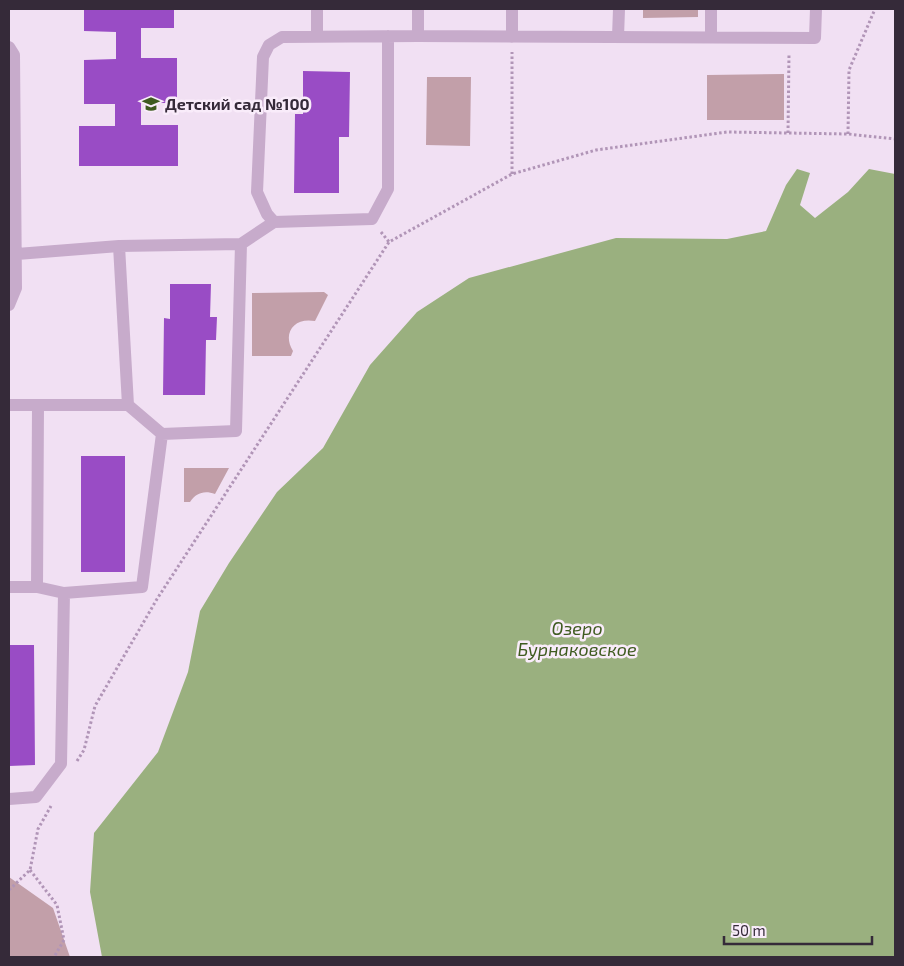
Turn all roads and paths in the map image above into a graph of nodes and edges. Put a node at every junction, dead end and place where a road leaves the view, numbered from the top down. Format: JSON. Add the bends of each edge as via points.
{"nodes":[{"id":1,"x":317,"y":9,"type":"edge"},
{"id":2,"x":418,"y":9,"type":"edge"},
{"id":3,"x":512,"y":9,"type":"edge"},
{"id":4,"x":619,"y":9,"type":"edge"},
{"id":5,"x":711,"y":9,"type":"edge"},
{"id":6,"x":816,"y":9,"type":"edge"},
{"id":7,"x":875,"y":9,"type":"edge"},
{"id":8,"x":317,"y":36,"type":"junction"},
{"id":9,"x":388,"y":36,"type":"junction"},
{"id":10,"x":418,"y":36,"type":"junction"},
{"id":11,"x":512,"y":37,"type":"junction"},
{"id":12,"x":618,"y":37,"type":"junction"},
{"id":13,"x":711,"y":37,"type":"junction"},
{"id":14,"x":790,"y":38,"type":"junction"},
{"id":15,"x":9,"y":46,"type":"edge"},
{"id":16,"x":788,"y":133,"type":"junction"},
{"id":17,"x":848,"y":134,"type":"junction"},
{"id":18,"x":895,"y":139,"type":"edge"},
{"id":19,"x":512,"y":174,"type":"junction"},
{"id":20,"x":274,"y":222,"type":"junction"},
{"id":21,"x":241,"y":244,"type":"junction"},
{"id":22,"x":119,"y":246,"type":"junction"},
{"id":23,"x":17,"y":254,"type":"junction"},
{"id":24,"x":9,"y":305,"type":"edge"},
{"id":25,"x":9,"y":405,"type":"edge"},
{"id":26,"x":38,"y":405,"type":"junction"},
{"id":27,"x":128,"y":405,"type":"junction"},
{"id":28,"x":162,"y":434,"type":"junction"},
{"id":29,"x":37,"y":587,"type":"junction"},
{"id":30,"x":9,"y":588,"type":"edge"},
{"id":31,"x":64,"y":593,"type":"junction"},
{"id":32,"x":75,"y":766,"type":"dead end"},
{"id":33,"x":9,"y":799,"type":"edge"},
{"id":34,"x":52,"y":805,"type":"dead end"},
{"id":35,"x":30,"y":870,"type":"junction"},
{"id":36,"x":9,"y":890,"type":"edge"},
{"id":37,"x":54,"y":957,"type":"edge"}],
"edges":[{"from":1,"to":8,"type":"street"},
{"from":2,"to":10,"type":"street"},
{"from":3,"to":11,"type":"street"},
{"from":4,"to":12,"type":"street"},
{"from":5,"to":13,"type":"street"},
{"from":6,"to":14,"type":"street","via":[[816,38]]},
{"from":7,"to":17,"type":"path","via":[[850,70]]},
{"from":8,"to":9,"type":"street"},
{"from":8,"to":20,"type":"street","via":[[282,37],[269,45],[263,57],[256,192]]},
{"from":9,"to":10,"type":"street"},
{"from":9,"to":20,"type":"street","via":[[388,189],[372,219]]},
{"from":10,"to":11,"type":"street"},
{"from":11,"to":12,"type":"street"},
{"from":11,"to":19,"type":"path"},
{"from":12,"to":13,"type":"street"},
{"from":13,"to":14,"type":"street"},
{"from":14,"to":16,"type":"path"},
{"from":15,"to":23,"type":"street","via":[[14,55]]},
{"from":16,"to":17,"type":"path"},
{"from":16,"to":19,"type":"path","via":[[727,132],[596,150]]},
{"from":17,"to":18,"type":"path"},
{"from":19,"to":32,"type":"path","via":[[389,242],[157,599],[95,706],[84,750]]},
{"from":20,"to":21,"type":"street"},
{"from":21,"to":22,"type":"street"},
{"from":21,"to":28,"type":"street","via":[[236,431]]},
{"from":22,"to":23,"type":"street"},
{"from":22,"to":27,"type":"street"},
{"from":23,"to":24,"type":"street","via":[[16,288]]},
{"from":25,"to":26,"type":"street"},
{"from":26,"to":27,"type":"street"},
{"from":26,"to":29,"type":"street"},
{"from":27,"to":28,"type":"street"},
{"from":28,"to":31,"type":"street","via":[[142,587]]},
{"from":29,"to":30,"type":"street"},
{"from":29,"to":31,"type":"street"},
{"from":31,"to":33,"type":"street","via":[[61,764],[36,797]]},
{"from":34,"to":35,"type":"path","via":[[38,829]]},
{"from":35,"to":36,"type":"path"},
{"from":35,"to":37,"type":"path","via":[[57,905],[64,940]]}]}
